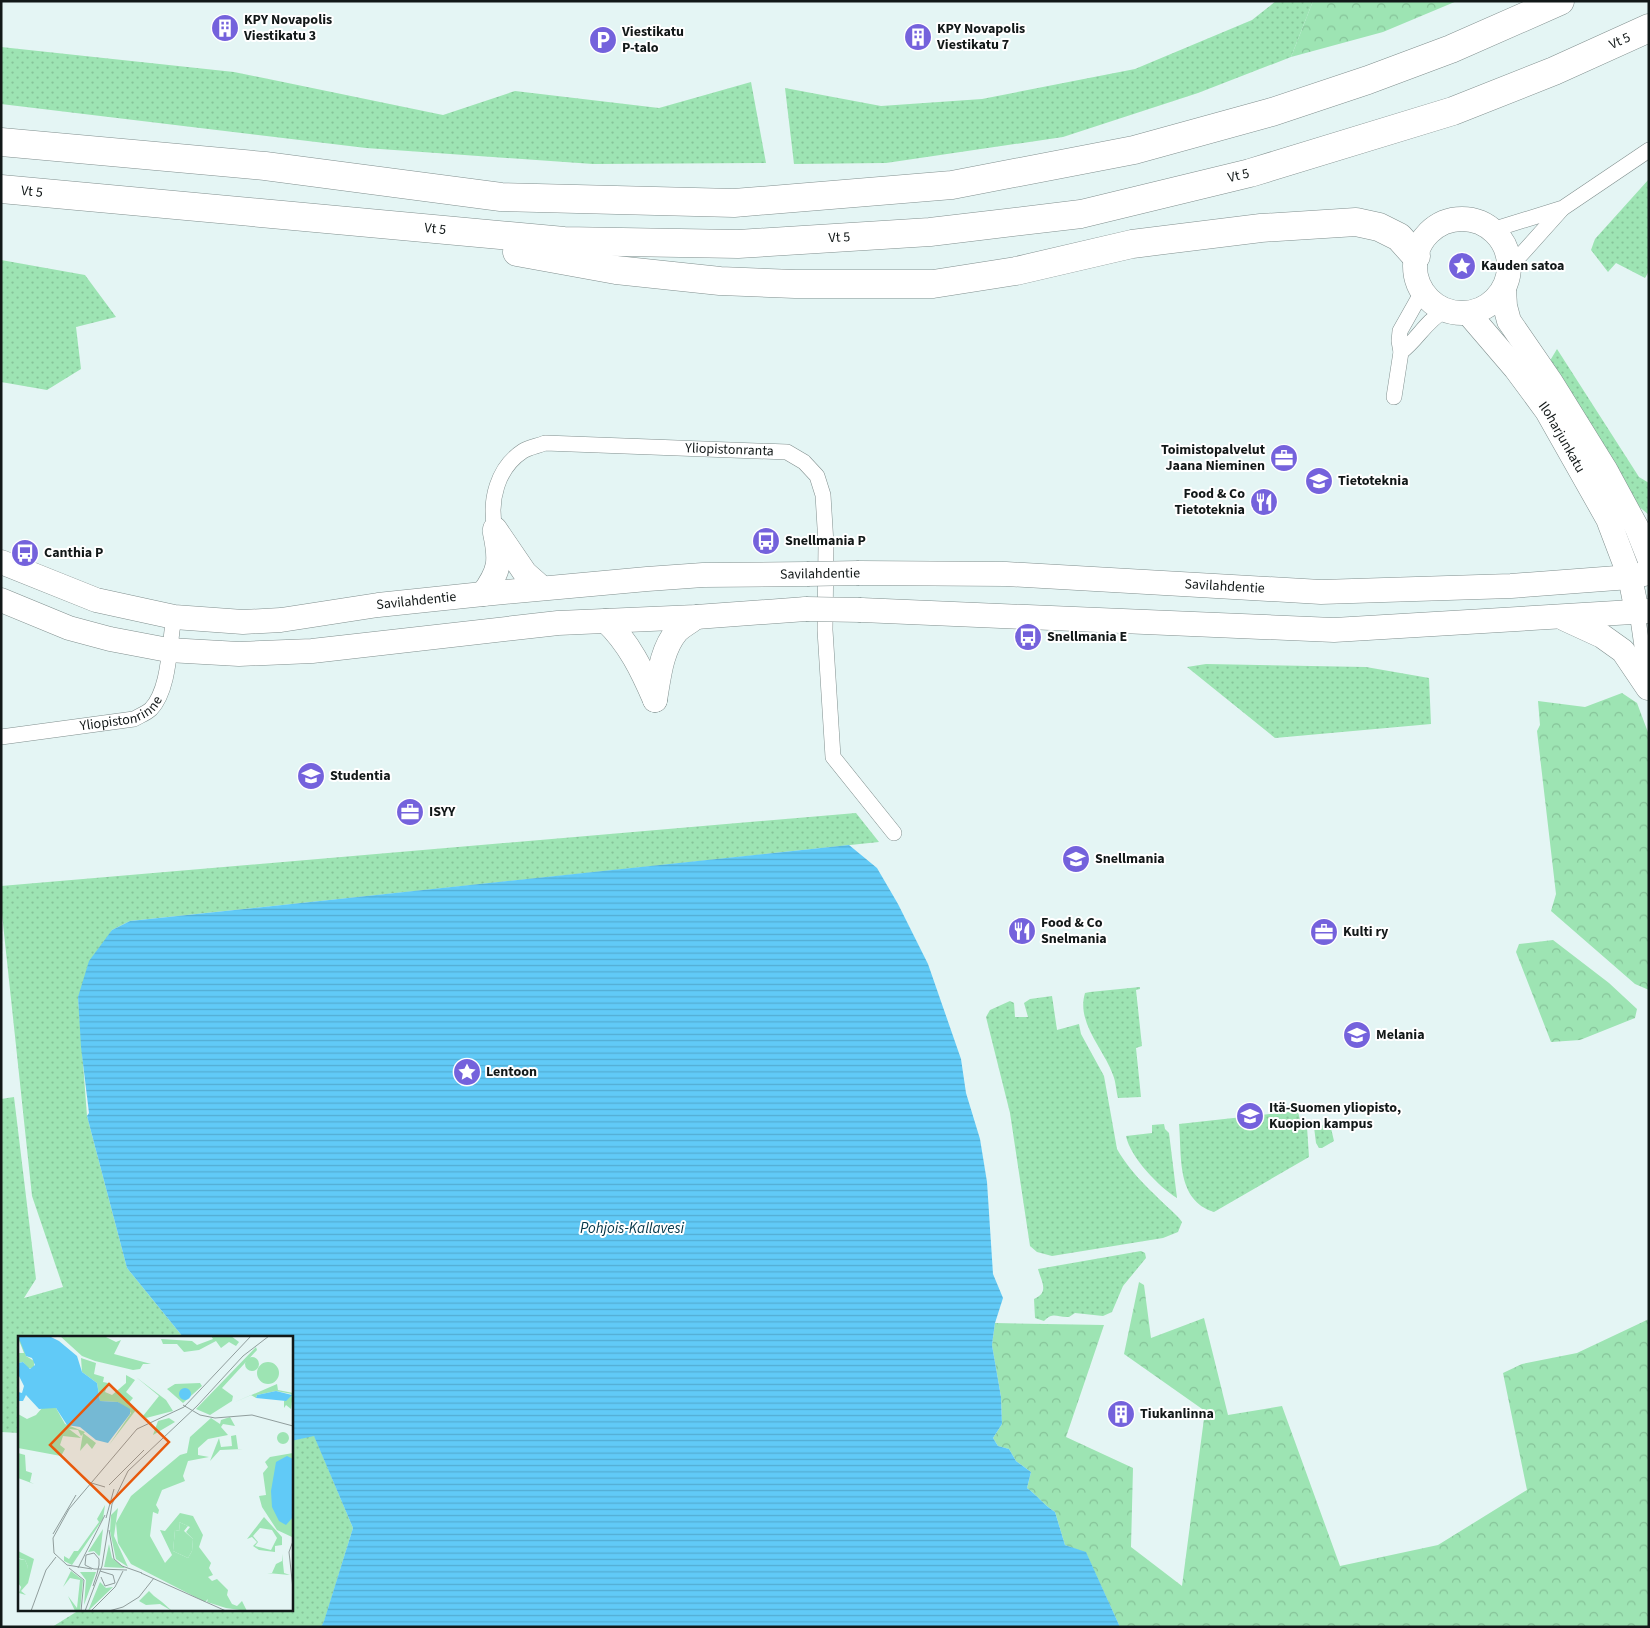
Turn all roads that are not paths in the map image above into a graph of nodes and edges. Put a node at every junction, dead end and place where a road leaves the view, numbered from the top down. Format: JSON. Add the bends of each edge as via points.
{"nodes":[{"id":1,"x":1560,"y":1,"type":"edge"},
{"id":2,"x":1649,"y":28,"type":"edge"},
{"id":3,"x":1,"y":142,"type":"edge"},
{"id":4,"x":1649,"y":150,"type":"edge"},
{"id":5,"x":1,"y":189,"type":"edge"},
{"id":6,"x":1563,"y":208,"type":"junction"},
{"id":7,"x":421,"y":229,"type":"junction"},
{"id":8,"x":1492,"y":230,"type":"junction"},
{"id":9,"x":1416,"y":256,"type":"junction"},
{"id":10,"x":1507,"y":278,"type":"junction"},
{"id":11,"x":1422,"y":292,"type":"junction"},
{"id":12,"x":1456,"y":312,"type":"junction"},
{"id":13,"x":1401,"y":352,"type":"junction"},
{"id":14,"x":1394,"y":397,"type":"dead end"},
{"id":15,"x":495,"y":529,"type":"junction"},
{"id":16,"x":1649,"y":558,"type":"edge"},
{"id":17,"x":1,"y":562,"type":"edge"},
{"id":18,"x":1639,"y":575,"type":"edge"},
{"id":19,"x":542,"y":588,"type":"junction"},
{"id":20,"x":483,"y":594,"type":"junction"},
{"id":21,"x":1,"y":600,"type":"edge"},
{"id":22,"x":1643,"y":612,"type":"edge"},
{"id":23,"x":174,"y":617,"type":"junction"},
{"id":24,"x":696,"y":617,"type":"junction"},
{"id":25,"x":1561,"y":618,"type":"junction"},
{"id":26,"x":606,"y":621,"type":"junction"},
{"id":27,"x":168,"y":650,"type":"junction"},
{"id":28,"x":1648,"y":688,"type":"edge"},
{"id":29,"x":1,"y":737,"type":"edge"},
{"id":30,"x":894,"y":833,"type":"dead end"}],
"edges":[{"from":1,"to":3,"type":"highway","via":[[1451,49],[1272,112],[1134,150],[952,185],[734,204],[501,196],[265,166]]},
{"from":2,"to":7,"type":"highway","name":"Vt 5","via":[[1554,71],[1453,111],[1250,173],[1081,214],[930,232],[738,244],[564,242]]},
{"from":4,"to":6,"type":"street"},
{"from":5,"to":7,"type":"highway","name":"Vt 5"},
{"from":6,"to":8,"type":"street"},
{"from":6,"to":10,"type":"street"},
{"from":7,"to":9,"type":"highway","via":[[545,258],[616,270],[720,281],[795,284],[933,284],[1016,271],[1141,243],[1261,228],[1356,222],[1379,227],[1392,234]]},
{"from":8,"to":9,"type":"main road","via":[[1473,220],[1458,219],[1444,223],[1431,230]]},
{"from":8,"to":10,"type":"main road","via":[[1504,245]]},
{"from":9,"to":11,"type":"main road","via":[[1417,280]]},
{"from":10,"to":12,"type":"main road","via":[[1494,302],[1480,310]]},
{"from":10,"to":16,"type":"main road","name":"Iloharjunkatu","via":[[1504,306],[1509,321],[1604,468],[1637,528]]},
{"from":11,"to":12,"type":"main road","via":[[1430,301]]},
{"from":11,"to":13,"type":"street","via":[[1400,331]]},
{"from":12,"to":13,"type":"street","via":[[1430,319],[1414,342]]},
{"from":12,"to":18,"type":"main road","name":"Iloharjunkatu","via":[[1516,369],[1547,411]]},
{"from":13,"to":14,"type":"street"},
{"from":15,"to":19,"type":"main road","via":[[525,573]]},
{"from":15,"to":20,"type":"main road","via":[[500,556],[496,576]]},
{"from":15,"to":30,"type":"street","name":"Yliopistonranta","via":[[493,495],[506,467],[523,451],[545,443],[787,452],[804,462],[817,476],[823,495],[825,630],[833,757]]},
{"from":17,"to":23,"type":"main road","name":"Savilahdentie","via":[[96,600]]},
{"from":18,"to":19,"type":"main road","name":"Savilahdentie","bridge":true,"via":[[1511,586],[1321,592],[1006,574],[859,573],[703,575]]},
{"from":18,"to":22,"type":"main road","name":"Iloharjunkatu"},
{"from":19,"to":20,"type":"main road","name":"Savilahdentie"},
{"from":20,"to":23,"type":"main road","name":"Savilahdentie","via":[[281,620],[244,622]]},
{"from":21,"to":27,"type":"main road","via":[[69,628]]},
{"from":22,"to":25,"type":"main road"},
{"from":22,"to":28,"type":"street"},
{"from":23,"to":27,"type":"street","name":"Yliopistonrinne"},
{"from":24,"to":25,"type":"main road","bridge":true,"via":[[806,609],[861,610],[1334,630]]},
{"from":24,"to":26,"type":"main road"},
{"from":24,"to":26,"type":"main road","via":[[677,631],[670,643],[662,660],[655,700],[640,666]]},
{"from":25,"to":28,"type":"main road","via":[[1602,636],[1623,650]]},
{"from":26,"to":27,"type":"main road","via":[[558,623],[312,651],[239,654]]},
{"from":27,"to":29,"type":"street","name":"Yliopistonrinne","via":[[165,682],[158,700],[150,710],[134,719]]}]}
